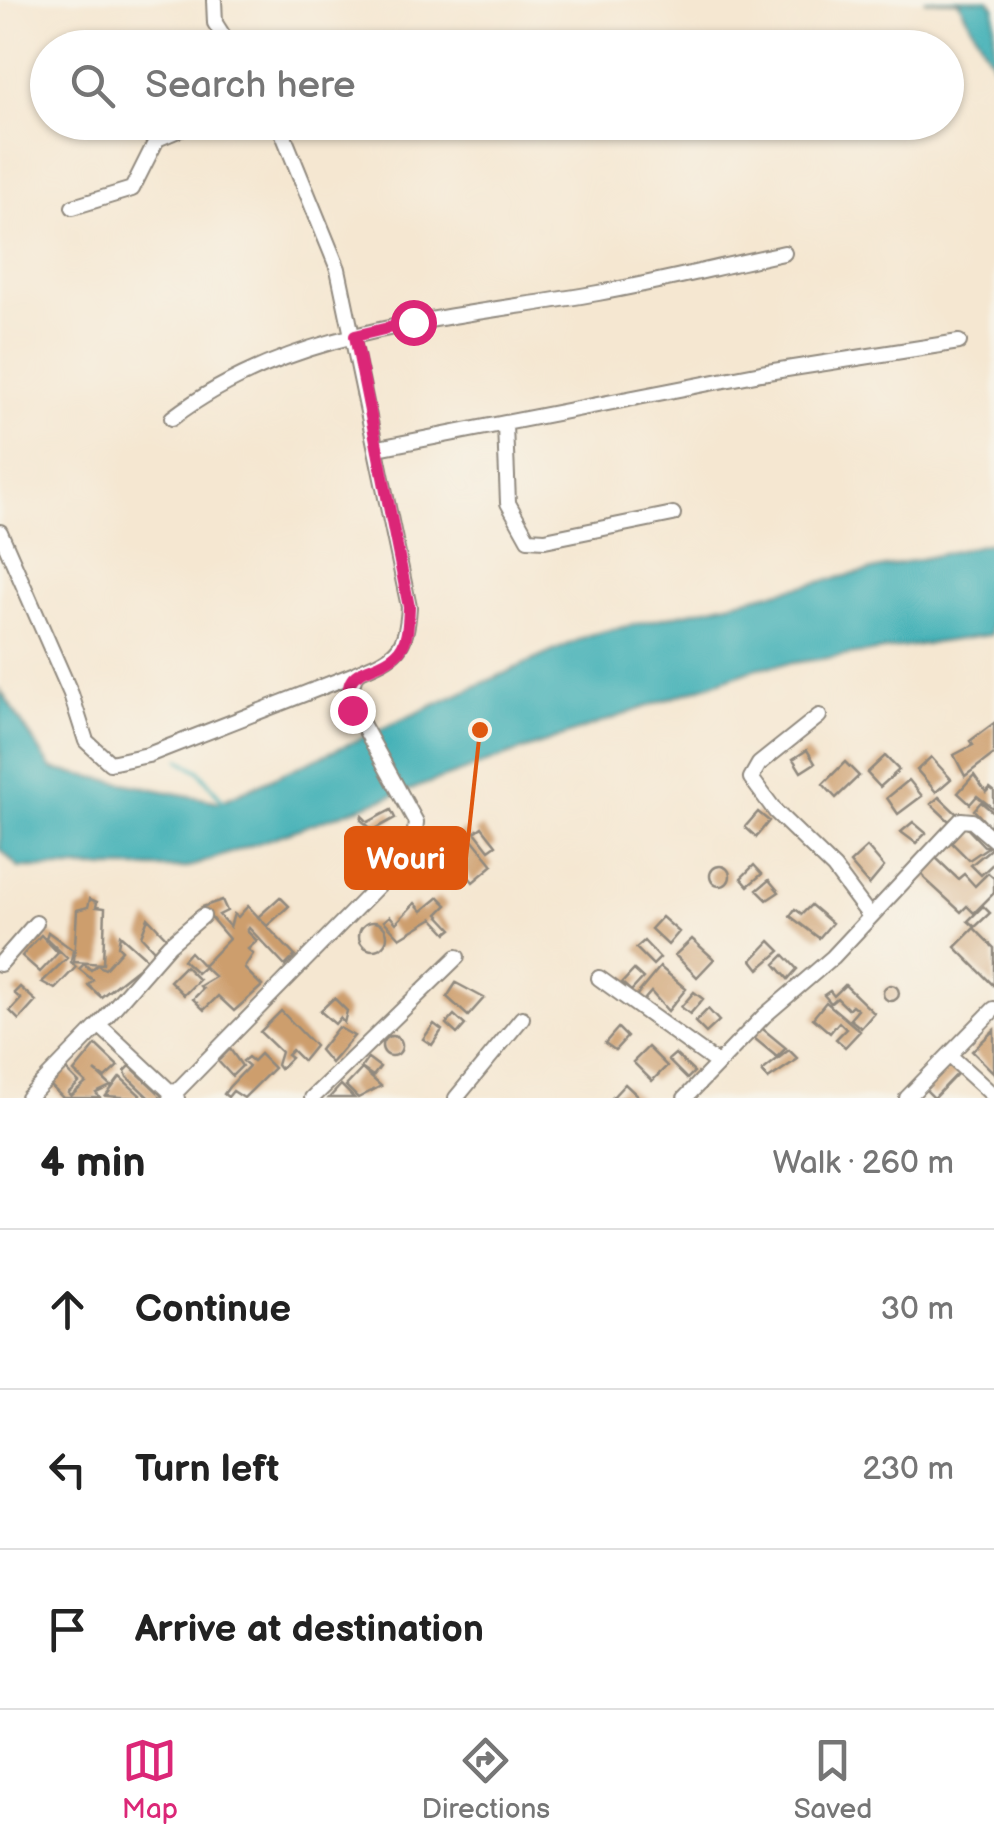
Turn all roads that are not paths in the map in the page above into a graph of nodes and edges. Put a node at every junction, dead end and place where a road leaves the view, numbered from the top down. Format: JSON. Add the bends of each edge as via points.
{"nodes":[{"id":1,"x":214,"y":0,"type":"edge"},
{"id":2,"x":220,"y":30,"type":"edge"},
{"id":3,"x":156,"y":140,"type":"edge"},
{"id":4,"x":285,"y":140,"type":"edge"},
{"id":5,"x":73,"y":208,"type":"dead end"},
{"id":6,"x":784,"y":252,"type":"dead end"},
{"id":7,"x":355,"y":336,"type":"junction"},
{"id":8,"x":959,"y":342,"type":"dead end"},
{"id":9,"x":172,"y":418,"type":"dead end"},
{"id":10,"x":505,"y":425,"type":"junction"},
{"id":11,"x":378,"y":448,"type":"junction"},
{"id":12,"x":673,"y":514,"type":"dead end"},
{"id":13,"x":0,"y":532,"type":"edge"},
{"id":14,"x":356,"y":673,"type":"junction"},
{"id":15,"x":820,"y":716,"type":"dead end"},
{"id":16,"x":994,"y":840,"type":"edge"},
{"id":17,"x":869,"y":914,"type":"junction"},
{"id":18,"x":203,"y":916,"type":"dead end"},
{"id":19,"x":36,"y":923,"type":"dead end"},
{"id":20,"x":457,"y":957,"type":"dead end"},
{"id":21,"x":0,"y":964,"type":"edge"},
{"id":22,"x":599,"y":978,"type":"dead end"},
{"id":23,"x":994,"y":1009,"type":"edge"},
{"id":24,"x":522,"y":1018,"type":"dead end"},
{"id":25,"x":99,"y":1025,"type":"junction"},
{"id":26,"x":949,"y":1055,"type":"junction"},
{"id":27,"x":716,"y":1062,"type":"junction"},
{"id":28,"x":994,"y":1096,"type":"edge"},
{"id":29,"x":174,"y":1097,"type":"edge"},
{"id":30,"x":28,"y":1098,"type":"edge"},
{"id":31,"x":312,"y":1098,"type":"edge"},
{"id":32,"x":456,"y":1098,"type":"edge"},
{"id":33,"x":684,"y":1098,"type":"edge"},
{"id":34,"x":907,"y":1098,"type":"edge"}],
"edges":[{"from":1,"to":2,"type":"street"},
{"from":3,"to":5,"type":"street","via":[[132,189]]},
{"from":4,"to":7,"type":"street","via":[[338,269]]},
{"from":6,"to":7,"type":"street"},
{"from":7,"to":9,"type":"street","via":[[255,368],[211,388]]},
{"from":7,"to":11,"type":"street"},
{"from":8,"to":10,"type":"street","via":[[761,373]]},
{"from":10,"to":11,"type":"street"},
{"from":10,"to":12,"type":"street","via":[[508,504],[528,539]]},
{"from":11,"to":14,"type":"street","via":[[409,607],[407,635],[397,654]]},
{"from":13,"to":14,"type":"street","via":[[86,741],[110,762],[148,755]]},
{"from":14,"to":29,"type":"street","via":[[349,684],[352,710],[416,822],[413,850]]},
{"from":15,"to":17,"type":"street","via":[[759,764],[751,778]]},
{"from":16,"to":17,"type":"street","via":[[961,820]]},
{"from":17,"to":27,"type":"street","via":[[833,957]]},
{"from":18,"to":25,"type":"street"},
{"from":19,"to":21,"type":"street"},
{"from":20,"to":31,"type":"street"},
{"from":22,"to":27,"type":"street"},
{"from":23,"to":26,"type":"street"},
{"from":24,"to":32,"type":"street"},
{"from":25,"to":29,"type":"street"},
{"from":25,"to":30,"type":"street"},
{"from":26,"to":28,"type":"street"},
{"from":26,"to":34,"type":"street"},
{"from":27,"to":33,"type":"street"}]}
